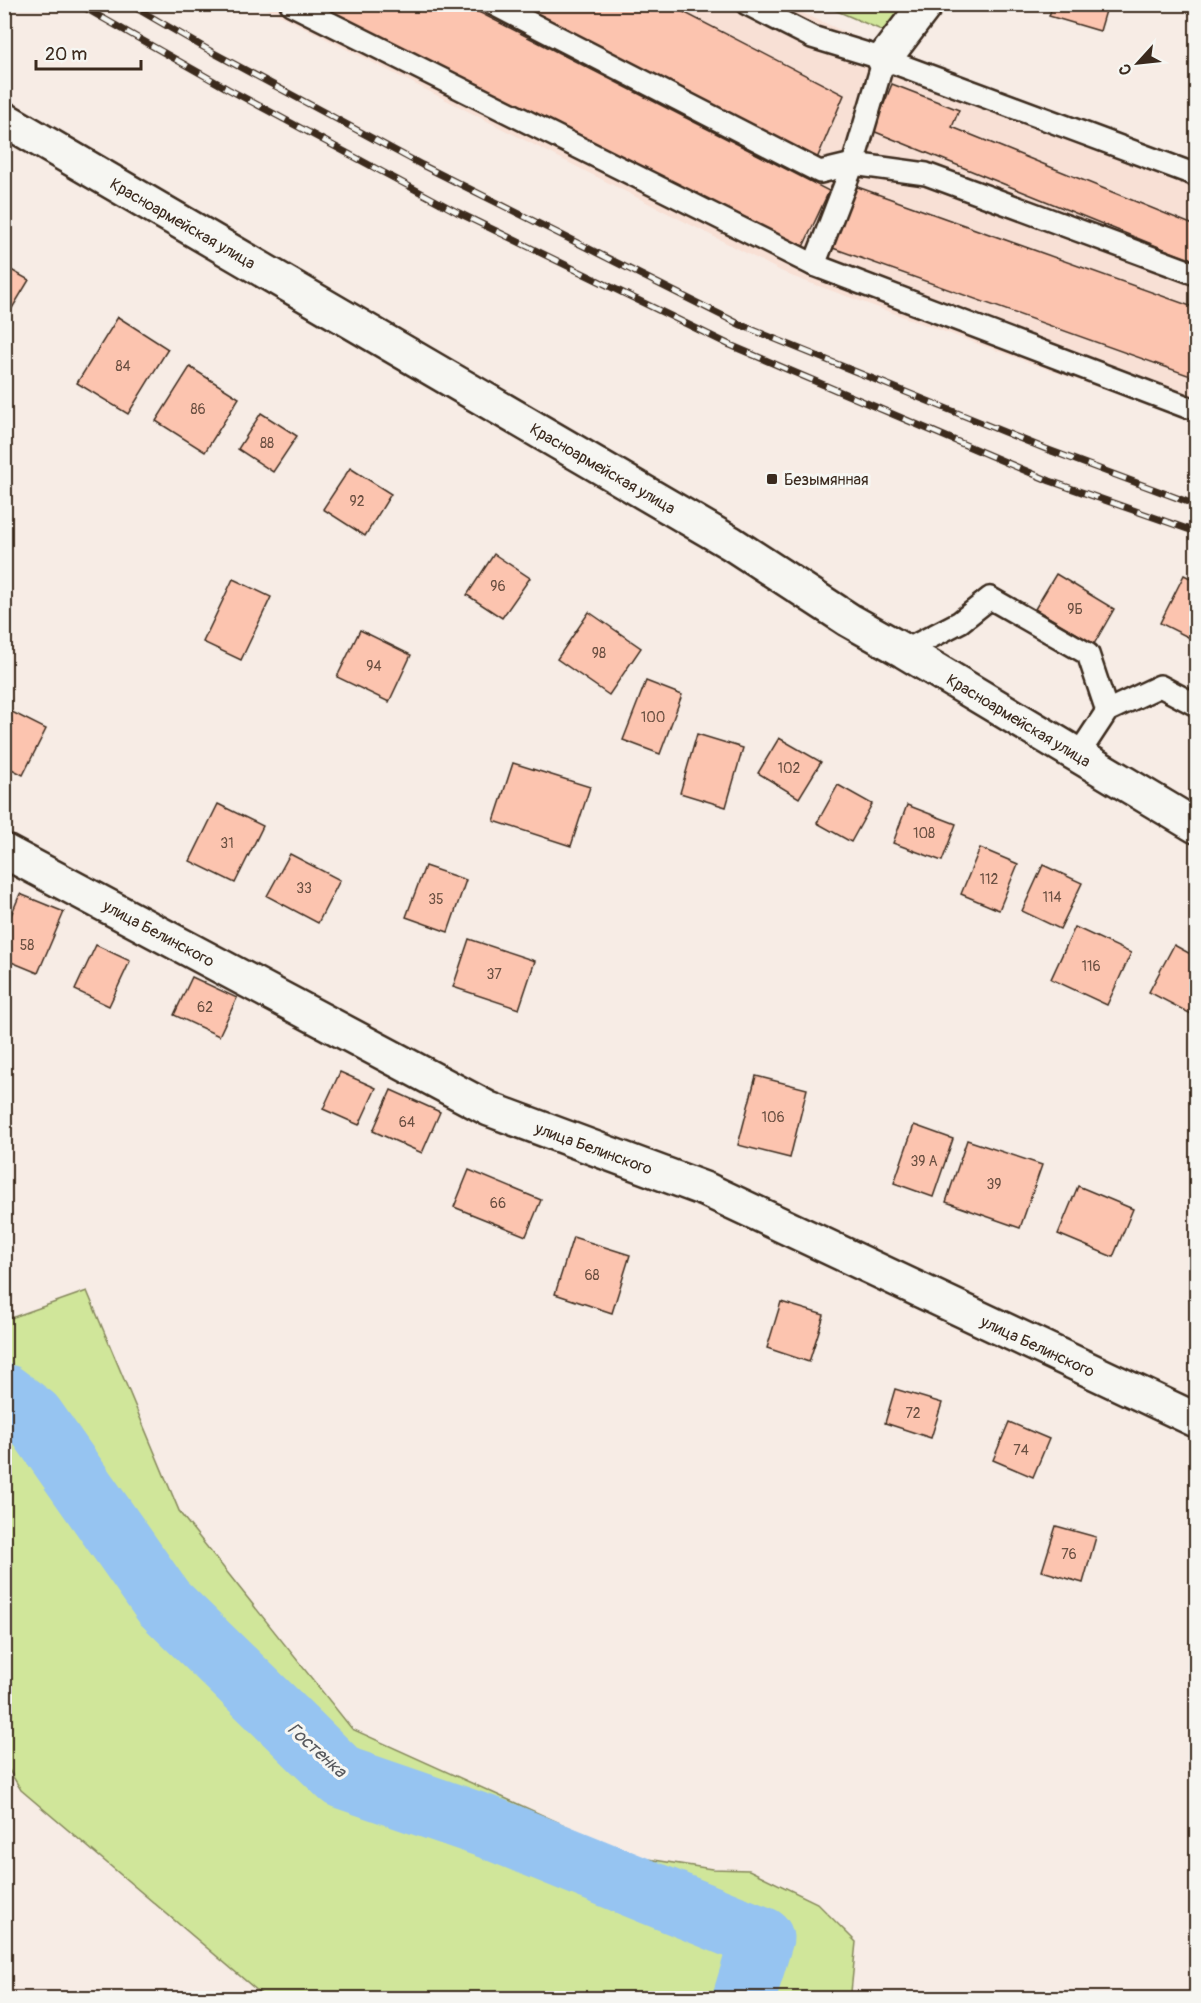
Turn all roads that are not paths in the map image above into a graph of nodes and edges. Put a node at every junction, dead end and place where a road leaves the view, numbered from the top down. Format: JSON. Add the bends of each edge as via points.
{"nodes":[{"id":1,"x":291,"y":4,"type":"edge"},
{"id":2,"x":493,"y":4,"type":"edge"},
{"id":3,"x":747,"y":4,"type":"edge"},
{"id":4,"x":926,"y":4,"type":"edge"},
{"id":5,"x":884,"y":59,"type":"junction"},
{"id":6,"x":4,"y":119,"type":"edge"},
{"id":7,"x":853,"y":164,"type":"junction"},
{"id":8,"x":1197,"y":175,"type":"edge"},
{"id":9,"x":814,"y":265,"type":"junction"},
{"id":10,"x":1197,"y":274,"type":"edge"},
{"id":11,"x":1187,"y":407,"type":"dead end"},
{"id":12,"x":904,"y":651,"type":"junction"},
{"id":13,"x":1197,"y":705,"type":"edge"},
{"id":14,"x":1107,"y":711,"type":"junction"},
{"id":15,"x":1078,"y":755,"type":"junction"},
{"id":16,"x":1197,"y":826,"type":"edge"},
{"id":17,"x":4,"y":851,"type":"edge"},
{"id":18,"x":1197,"y":1420,"type":"edge"}],
"edges":[{"from":1,"to":9,"type":"lane"},
{"from":2,"to":7,"type":"lane","via":[[820,171]]},
{"from":3,"to":5,"type":"lane","via":[[812,37]]},
{"from":4,"to":5,"type":"street"},
{"from":5,"to":7,"type":"lane"},
{"from":5,"to":8,"type":"lane"},
{"from":6,"to":12,"type":"street","name":"Красноармейская улица","via":[[730,543]]},
{"from":7,"to":9,"type":"lane"},
{"from":7,"to":10,"type":"lane","via":[[926,174]]},
{"from":9,"to":11,"type":"lane"},
{"from":12,"to":14,"type":"lane","via":[[960,622],[990,598],[1088,654]]},
{"from":12,"to":15,"type":"street","name":"Красноармейская улица"},
{"from":13,"to":14,"type":"lane","via":[[1160,686]]},
{"from":14,"to":15,"type":"lane"},
{"from":15,"to":16,"type":"street","name":"Красноармейская улица"},
{"from":17,"to":18,"type":"street","name":"улица Белинского","via":[[489,1109],[707,1190]]}]}
